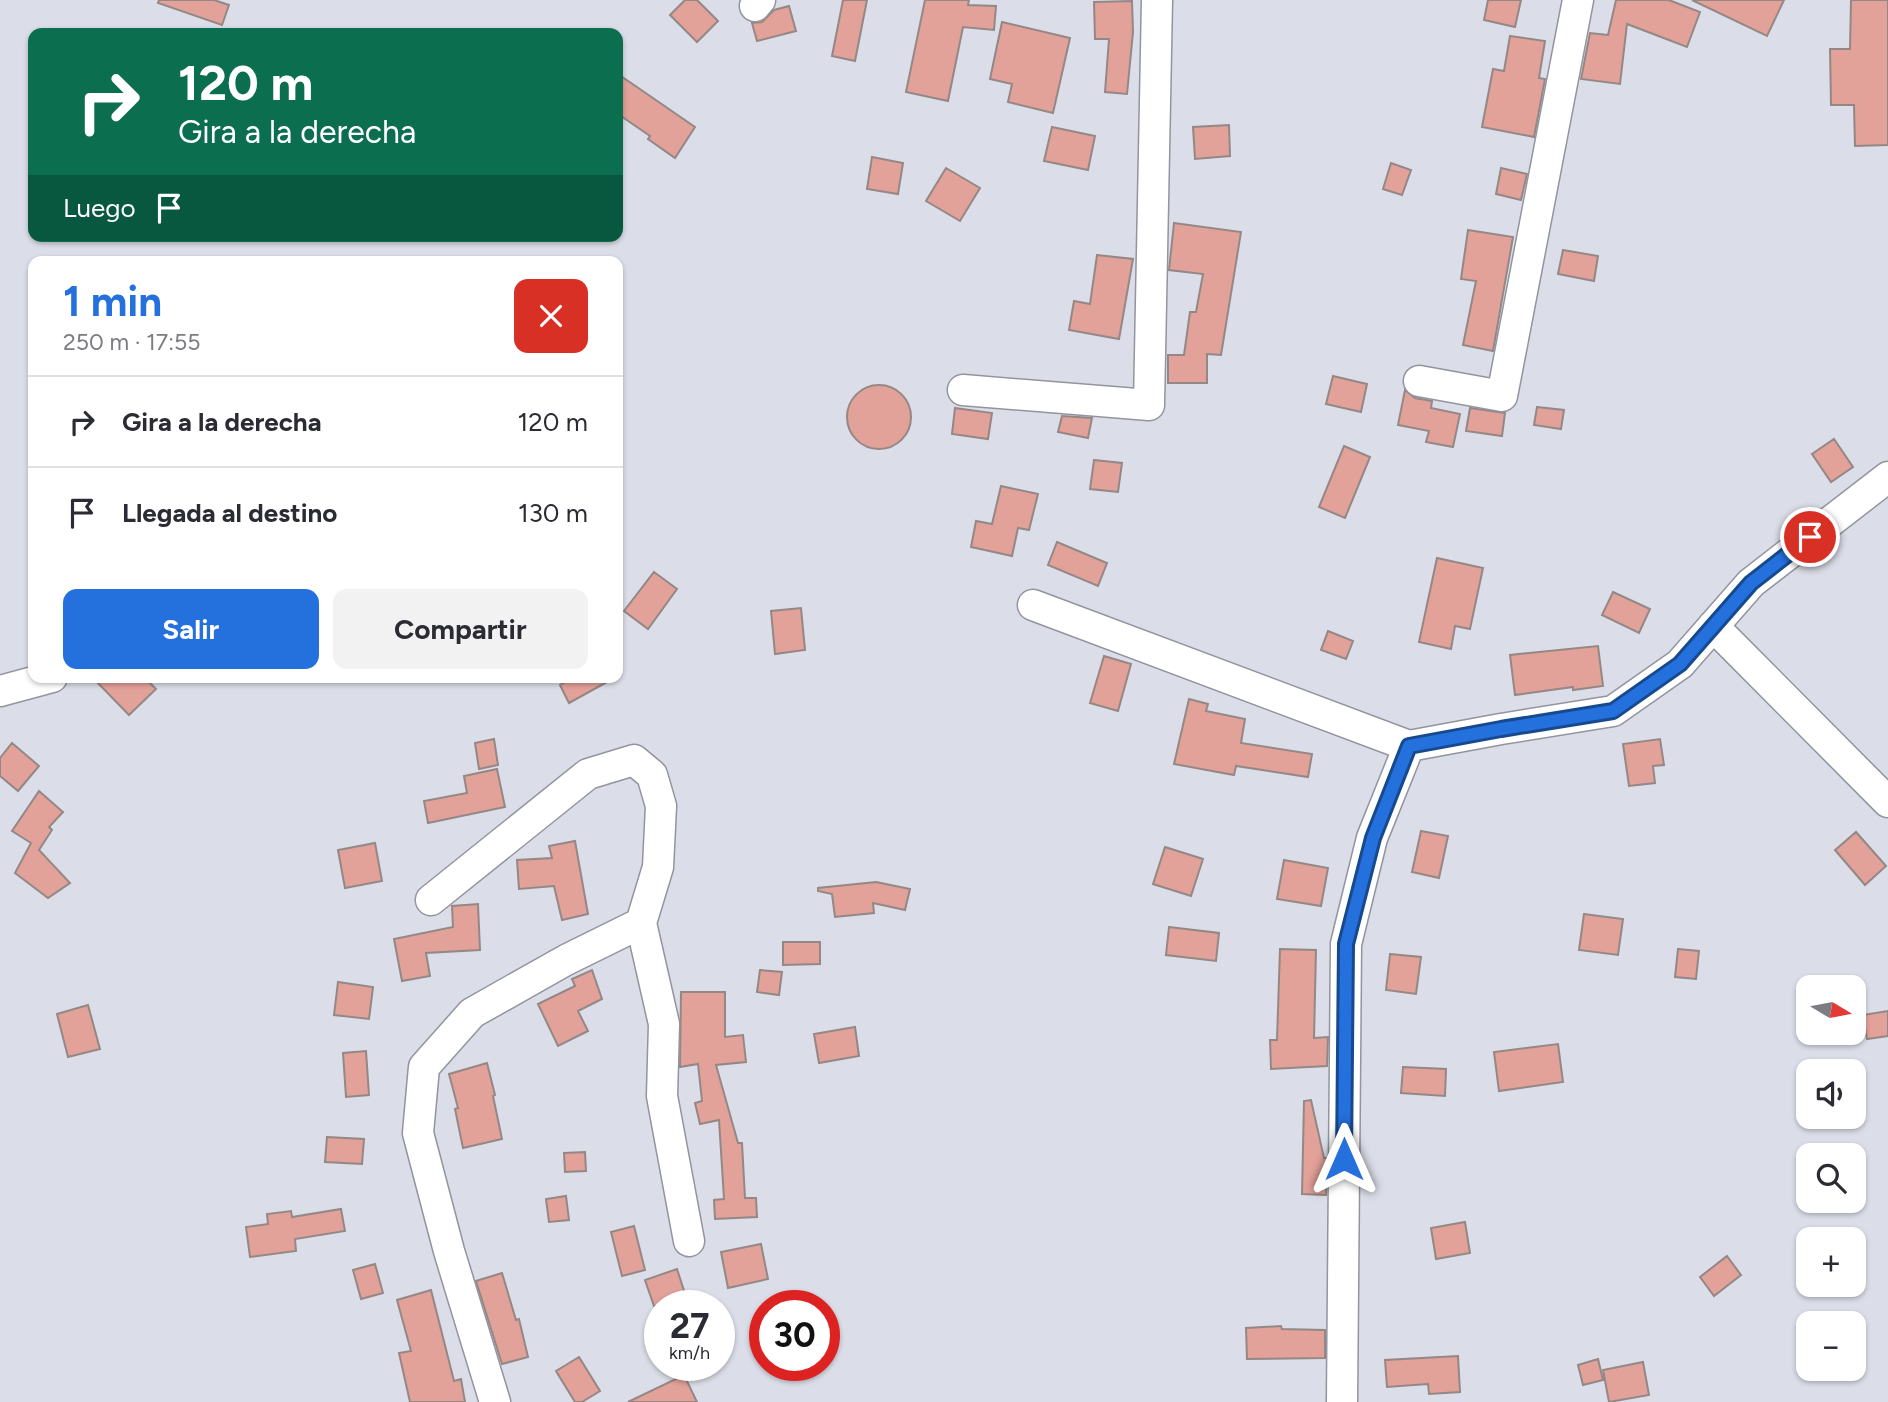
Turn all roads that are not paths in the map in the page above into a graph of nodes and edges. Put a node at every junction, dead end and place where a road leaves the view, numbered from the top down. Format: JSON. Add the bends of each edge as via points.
{"nodes":[{"id":1,"x":1157,"y":0,"type":"edge"},
{"id":2,"x":1578,"y":0,"type":"edge"},
{"id":3,"x":1419,"y":381,"type":"dead end"},
{"id":4,"x":963,"y":390,"type":"dead end"},
{"id":5,"x":1888,"y":477,"type":"edge"},
{"id":6,"x":1033,"y":605,"type":"dead end"},
{"id":7,"x":1713,"y":626,"type":"junction"},
{"id":8,"x":30,"y":683,"type":"edge"},
{"id":9,"x":0,"y":691,"type":"edge"},
{"id":10,"x":1409,"y":746,"type":"junction"},
{"id":11,"x":1888,"y":802,"type":"edge"},
{"id":12,"x":431,"y":900,"type":"dead end"},
{"id":13,"x":641,"y":923,"type":"junction"},
{"id":14,"x":689,"y":1241,"type":"dead end"},
{"id":15,"x":495,"y":1402,"type":"edge"},
{"id":16,"x":1342,"y":1402,"type":"edge"}],
"edges":[{"from":1,"to":4,"type":"street","via":[[1149,405]]},
{"from":2,"to":3,"type":"street","via":[[1502,396]]},
{"from":5,"to":7,"type":"street","via":[[1751,583]]},
{"from":6,"to":10,"type":"street"},
{"from":7,"to":10,"type":"street","via":[[1680,664],[1613,711]]},
{"from":7,"to":11,"type":"street"},
{"from":8,"to":9,"type":"street"},
{"from":10,"to":16,"type":"street","via":[[1373,838],[1346,944]]},
{"from":12,"to":13,"type":"street","via":[[588,774],[634,760],[652,775],[661,806],[658,867]]},
{"from":13,"to":14,"type":"street","via":[[664,1024],[662,1096]]},
{"from":13,"to":15,"type":"street","via":[[472,1013],[424,1067],[418,1133]]}]}
